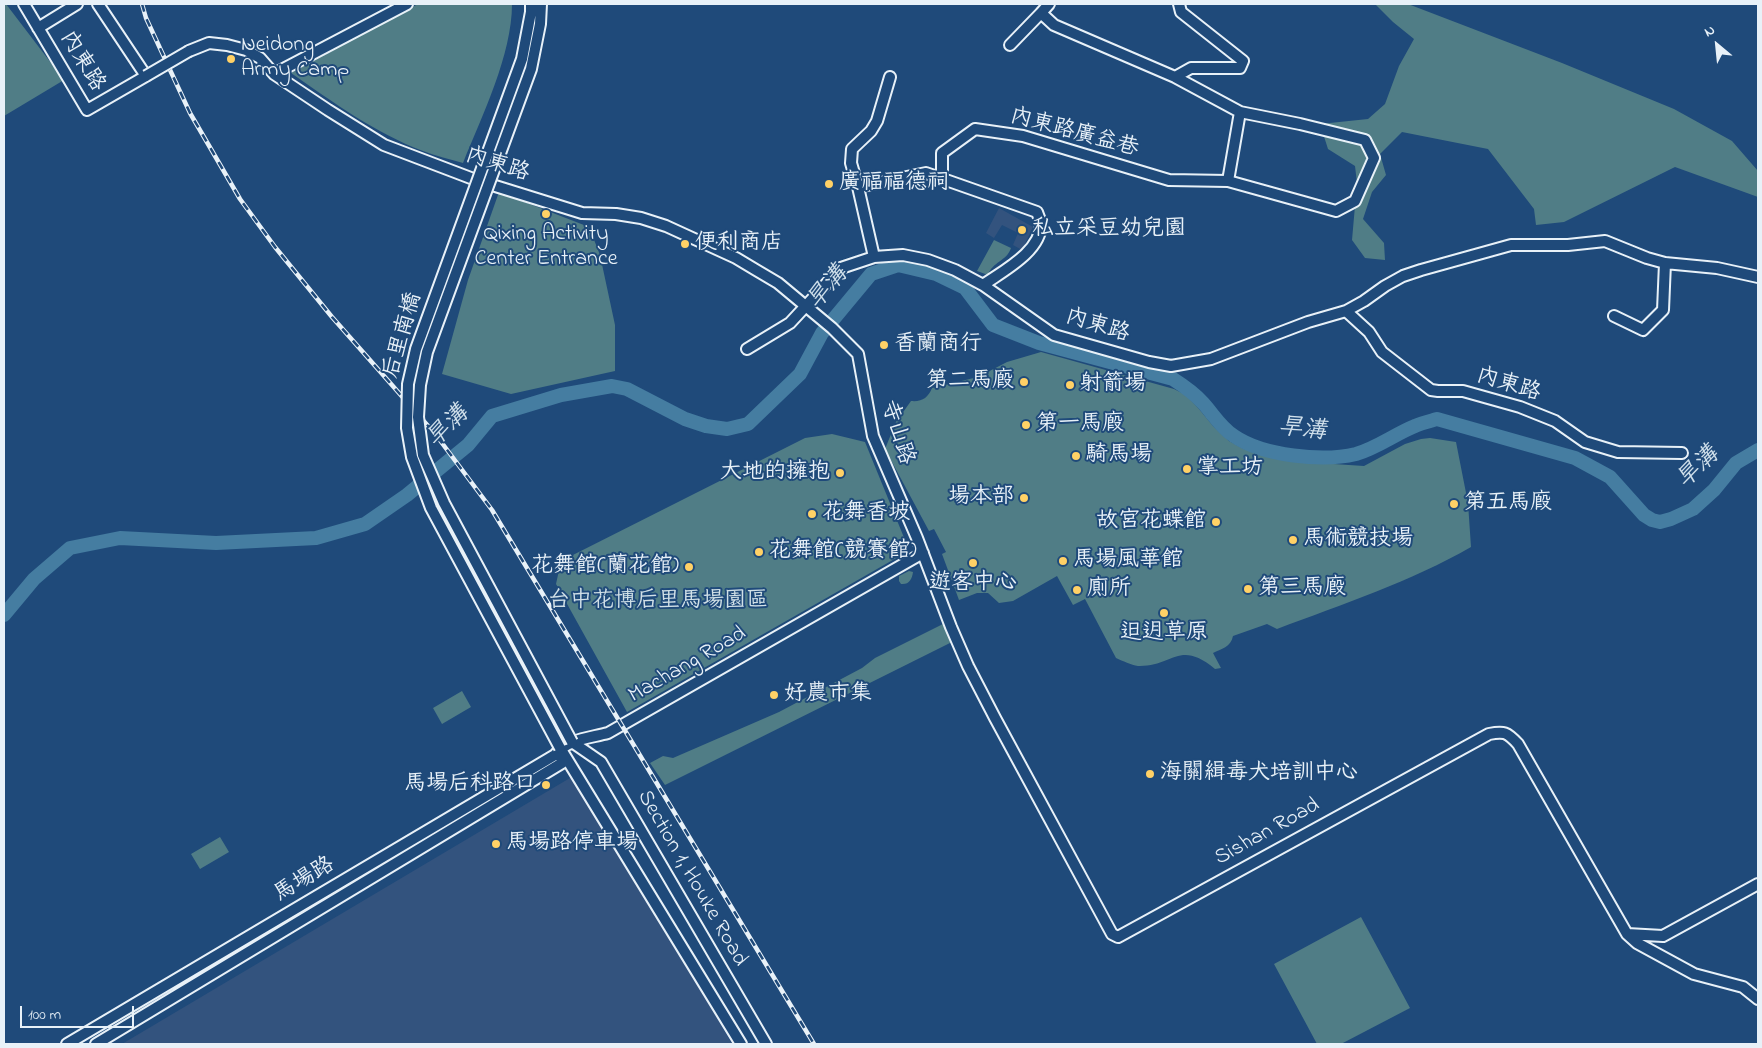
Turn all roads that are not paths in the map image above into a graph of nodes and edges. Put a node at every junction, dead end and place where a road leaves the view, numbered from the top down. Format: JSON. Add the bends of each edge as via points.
{"nodes":[{"id":1,"x":24,"y":4,"type":"edge"},
{"id":2,"x":77,"y":4,"type":"edge"},
{"id":3,"x":98,"y":4,"type":"edge"},
{"id":4,"x":407,"y":4,"type":"edge"},
{"id":5,"x":531,"y":4,"type":"edge"},
{"id":6,"x":540,"y":4,"type":"edge"},
{"id":7,"x":1049,"y":4,"type":"edge"},
{"id":8,"x":1179,"y":4,"type":"edge"},
{"id":9,"x":1041,"y":13,"type":"junction"},
{"id":10,"x":38,"y":28,"type":"junction"},
{"id":11,"x":1010,"y":45,"type":"dead end"},
{"id":12,"x":274,"y":74,"type":"junction"},
{"id":13,"x":146,"y":76,"type":"junction"},
{"id":14,"x":890,"y":76,"type":"dead end"},
{"id":15,"x":1175,"y":77,"type":"junction"},
{"id":16,"x":1240,"y":112,"type":"junction"},
{"id":17,"x":942,"y":178,"type":"junction"},
{"id":18,"x":1228,"y":181,"type":"junction"},
{"id":19,"x":858,"y":187,"type":"junction"},
{"id":20,"x":874,"y":257,"type":"junction"},
{"id":21,"x":1665,"y":263,"type":"junction"},
{"id":22,"x":1758,"y":277,"type":"edge"},
{"id":23,"x":983,"y":285,"type":"junction"},
{"id":24,"x":805,"y":306,"type":"junction"},
{"id":25,"x":1346,"y":311,"type":"junction"},
{"id":26,"x":1614,"y":316,"type":"dead end"},
{"id":27,"x":820,"y":318,"type":"joint"},
{"id":28,"x":747,"y":349,"type":"dead end"},
{"id":29,"x":1682,"y":453,"type":"dead end"},
{"id":30,"x":923,"y":553,"type":"junction"},
{"id":31,"x":572,"y":742,"type":"junction"},
{"id":32,"x":560,"y":748,"type":"junction"},
{"id":33,"x":1758,"y":884,"type":"edge"},
{"id":34,"x":1626,"y":934,"type":"junction"},
{"id":35,"x":1758,"y":999,"type":"edge"},
{"id":36,"x":67,"y":1044,"type":"edge"},
{"id":37,"x":96,"y":1044,"type":"edge"},
{"id":38,"x":741,"y":1044,"type":"edge"},
{"id":39,"x":766,"y":1044,"type":"edge"}],
"edges":[{"from":1,"to":10,"type":"street","name":"內東路"},
{"from":2,"to":10,"type":"street"},
{"from":3,"to":13,"type":"street"},
{"from":4,"to":12,"type":"street"},
{"from":5,"to":32,"type":"street","name":"后里南橋","bridge":true,"via":[[522,59],[416,349],[408,384],[407,428],[412,457],[431,508]]},
{"from":6,"to":31,"type":"street","name":"后里南橋","bridge":true,"via":[[540,24],[531,68],[426,352],[418,417],[423,455],[444,503]]},
{"from":7,"to":9,"type":"street"},
{"from":8,"to":15,"type":"street","via":[[1181,12],[1243,61],[1240,68],[1191,68]]},
{"from":9,"to":11,"type":"street"},
{"from":9,"to":15,"type":"street","name":"內東路廣益巷","via":[[1054,25]]},
{"from":10,"to":13,"type":"street","name":"內東路","via":[[87,110]]},
{"from":12,"to":13,"type":"street","name":"內東路","bridge":true,"via":[[260,58],[240,48],[209,43]]},
{"from":12,"to":24,"type":"street","name":"內東路","via":[[384,145],[476,180],[582,212],[641,218],[666,226],[736,258],[778,283]]},
{"from":14,"to":19,"type":"street","via":[[877,121],[852,149],[851,163]]},
{"from":15,"to":16,"type":"street","name":"內東路廣益巷"},
{"from":16,"to":18,"type":"street"},
{"from":16,"to":18,"type":"street","name":"內東路廣益巷","via":[[1364,140],[1374,158],[1355,201],[1336,212]]},
{"from":17,"to":18,"type":"street","name":"內東路廣益巷","via":[[942,153],[974,129],[1022,136],[1170,180]]},
{"from":17,"to":19,"type":"street","via":[[926,173]]},
{"from":17,"to":23,"type":"street","via":[[1037,212],[1041,224],[1028,253]]},
{"from":19,"to":20,"type":"street"},
{"from":20,"to":23,"type":"street","name":"內東路","via":[[903,255],[928,260]]},
{"from":20,"to":24,"type":"street","name":"內東路","via":[[840,268]]},
{"from":21,"to":22,"type":"street","name":"內東路","via":[[1717,268]]},
{"from":21,"to":25,"type":"street","name":"內東路","via":[[1605,241],[1511,245],[1403,276]]},
{"from":21,"to":26,"type":"street","via":[[1663,310],[1642,330]]},
{"from":23,"to":25,"type":"street","name":"內東路","via":[[1054,335],[1171,366],[1210,358]]},
{"from":24,"to":27,"type":"street","name":"內東路"},
{"from":24,"to":28,"type":"street","via":[[790,323]]},
{"from":25,"to":29,"type":"street","name":"內東路","via":[[1369,332],[1382,352],[1431,390],[1463,391],[1520,407],[1555,421],[1585,442],[1618,452]]},
{"from":27,"to":30,"type":"street","name":"寺山路","via":[[858,354],[873,436]]},
{"from":30,"to":31,"type":"street","name":"Machang Road","via":[[608,733]]},
{"from":30,"to":34,"type":"street","name":"Sishan Road","via":[[968,666],[1112,934],[1118,936],[1489,734],[1502,731],[1518,744]]},
{"from":31,"to":32,"type":"street","name":"馬場路"},
{"from":31,"to":39,"type":"street","name":"Section 1, Houke Road","via":[[601,762]]},
{"from":32,"to":36,"type":"street","name":"馬場路","via":[[555,755]]},
{"from":32,"to":37,"type":"street","name":"馬場路","via":[[562,764]]},
{"from":32,"to":38,"type":"street","name":"Section 1, Houke Road"},
{"from":33,"to":34,"type":"street","via":[[1663,936]]},
{"from":34,"to":35,"type":"street","name":"Sishan Road","via":[[1694,974],[1743,987]]}]}
